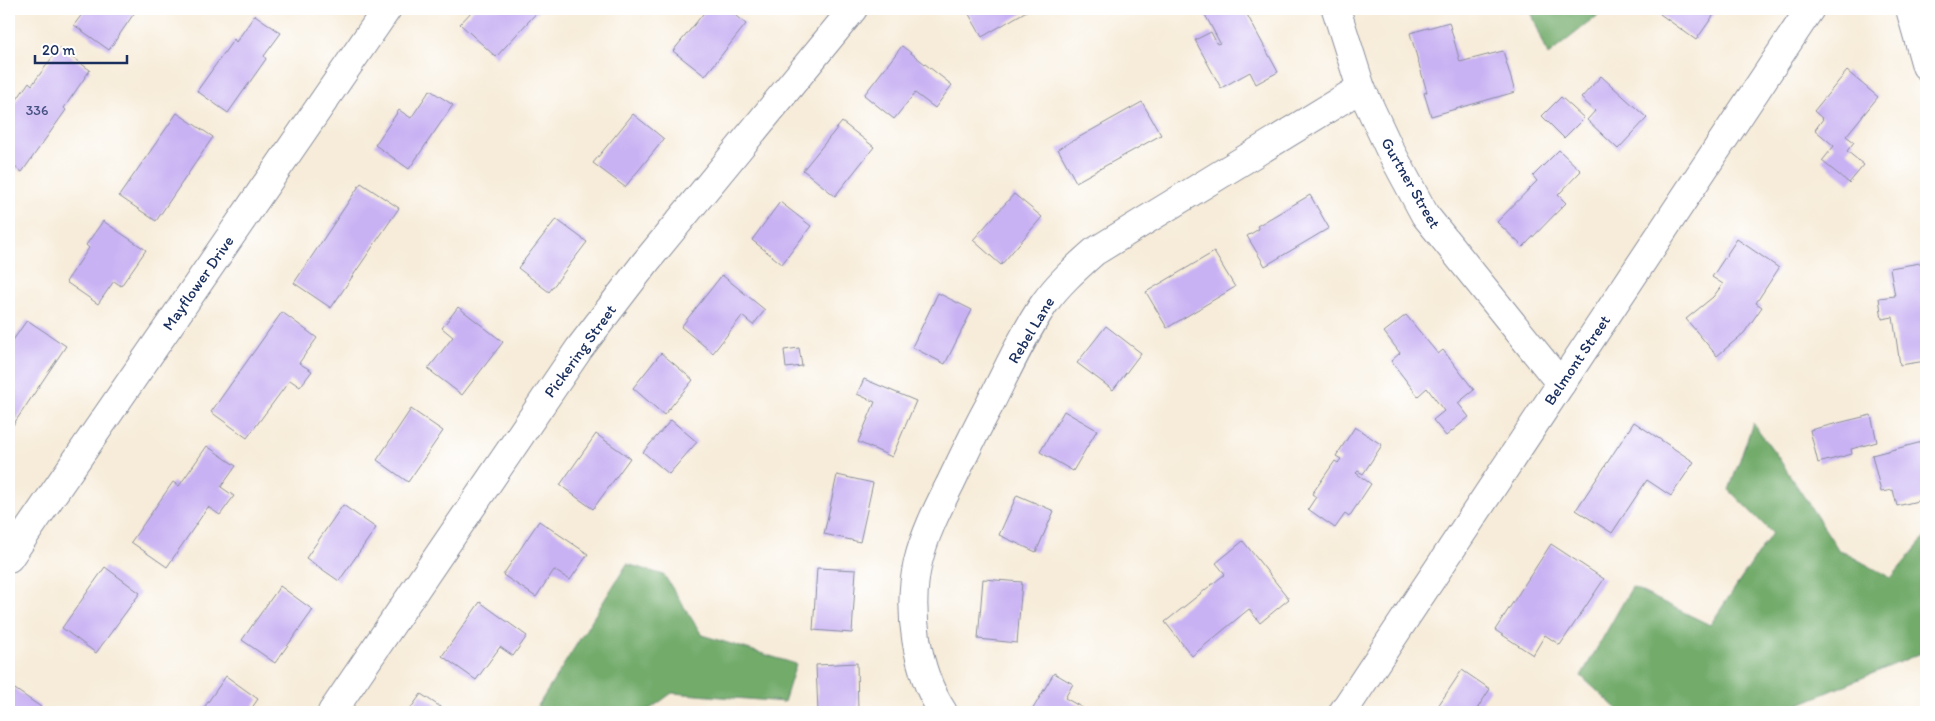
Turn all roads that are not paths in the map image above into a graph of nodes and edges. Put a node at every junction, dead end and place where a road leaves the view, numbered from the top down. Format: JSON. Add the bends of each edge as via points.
{"nodes":[{"id":1,"x":387,"y":9,"type":"edge"},
{"id":2,"x":853,"y":9,"type":"edge"},
{"id":3,"x":1336,"y":9,"type":"edge"},
{"id":4,"x":1810,"y":9,"type":"edge"},
{"id":5,"x":1910,"y":9,"type":"edge"},
{"id":6,"x":1926,"y":66,"type":"edge"},
{"id":7,"x":1361,"y":88,"type":"junction"},
{"id":8,"x":1561,"y":384,"type":"junction"},
{"id":9,"x":9,"y":558,"type":"edge"},
{"id":10,"x":332,"y":712,"type":"edge"},
{"id":11,"x":943,"y":712,"type":"edge"},
{"id":12,"x":1343,"y":712,"type":"edge"}],
"edges":[{"from":1,"to":9,"type":"street","name":"Mayflower Drive"},
{"from":2,"to":10,"type":"street","name":"Pickering Street","via":[[645,263],[579,349]]},
{"from":3,"to":7,"type":"street","name":"Gurtner Street"},
{"from":4,"to":8,"type":"street","name":"Belmont Street"},
{"from":5,"to":6,"type":"street"},
{"from":7,"to":8,"type":"street","name":"Gurtner Street","via":[[1388,148],[1425,215]]},
{"from":7,"to":11,"type":"street","name":"Rebel Lane","via":[[1094,252],[1044,303],[928,529],[918,564],[914,600],[916,635],[924,670]]},
{"from":8,"to":12,"type":"street","name":"Belmont Street"}]}
